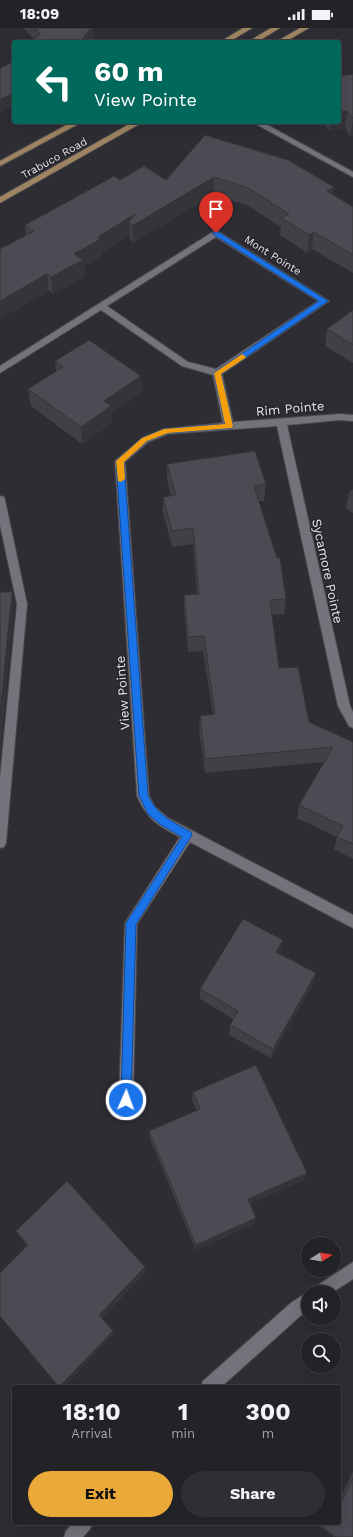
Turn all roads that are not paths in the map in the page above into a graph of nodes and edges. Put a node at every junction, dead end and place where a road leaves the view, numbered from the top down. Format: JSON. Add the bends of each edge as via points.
{"nodes":[{"id":1,"x":248,"y":28,"type":"edge"},
{"id":2,"x":276,"y":28,"type":"edge"},
{"id":3,"x":305,"y":28,"type":"edge"},
{"id":4,"x":227,"y":40,"type":"edge"},
{"id":5,"x":255,"y":40,"type":"edge"},
{"id":6,"x":284,"y":40,"type":"edge"},
{"id":7,"x":74,"y":124,"type":"edge"},
{"id":8,"x":135,"y":124,"type":"edge"},
{"id":9,"x":260,"y":124,"type":"edge"},
{"id":10,"x":0,"y":164,"type":"edge"},
{"id":11,"x":353,"y":175,"type":"edge"},
{"id":12,"x":0,"y":200,"type":"edge"},
{"id":13,"x":101,"y":306,"type":"junction"},
{"id":14,"x":0,"y":370,"type":"edge"},
{"id":15,"x":218,"y":373,"type":"junction"},
{"id":16,"x":353,"y":418,"type":"edge"},
{"id":17,"x":281,"y":422,"type":"junction"},
{"id":18,"x":229,"y":426,"type":"junction"},
{"id":19,"x":0,"y":500,"type":"edge"},
{"id":20,"x":353,"y":723,"type":"edge"},
{"id":21,"x":188,"y":835,"type":"junction"},
{"id":22,"x":0,"y":843,"type":"edge"},
{"id":23,"x":353,"y":922,"type":"edge"},
{"id":24,"x":126,"y":1100,"type":"dead end"},
{"id":25,"x":353,"y":1270,"type":"edge"},
{"id":26,"x":330,"y":1285,"type":"edge"},
{"id":27,"x":301,"y":1304,"type":"edge"},
{"id":28,"x":211,"y":1385,"type":"edge"},
{"id":29,"x":82,"y":1525,"type":"edge"},
{"id":30,"x":72,"y":1537,"type":"edge"}],
"edges":[{"from":1,"to":4,"type":"main road"},
{"from":2,"to":5,"type":"main road"},
{"from":3,"to":6,"type":"main road"},
{"from":7,"to":10,"type":"main road","name":"Trabuco Road"},
{"from":8,"to":12,"type":"main road","name":"Trabuco Road"},
{"from":9,"to":11,"type":"street"},
{"from":13,"to":14,"type":"street","name":"Mont Pointe"},
{"from":13,"to":15,"type":"street","via":[[185,364]]},
{"from":13,"to":15,"type":"street","name":"Mont Pointe","via":[[216,233],[324,301]]},
{"from":15,"to":18,"type":"street"},
{"from":16,"to":17,"type":"street","name":"Rim Pointe"},
{"from":17,"to":18,"type":"street","name":"Rim Pointe"},
{"from":17,"to":20,"type":"street","name":"Sycamore Pointe","via":[[344,706]]},
{"from":18,"to":21,"type":"street","name":"View Pointe","via":[[167,431],[144,440],[120,461],[143,796],[151,811],[164,822]]},
{"from":19,"to":22,"type":"street","via":[[22,604]]},
{"from":21,"to":23,"type":"street","name":"View Pointe"},
{"from":21,"to":24,"type":"street","via":[[131,923]]},
{"from":25,"to":26,"type":"street"},
{"from":27,"to":28,"type":"street"},
{"from":29,"to":30,"type":"street"}]}
